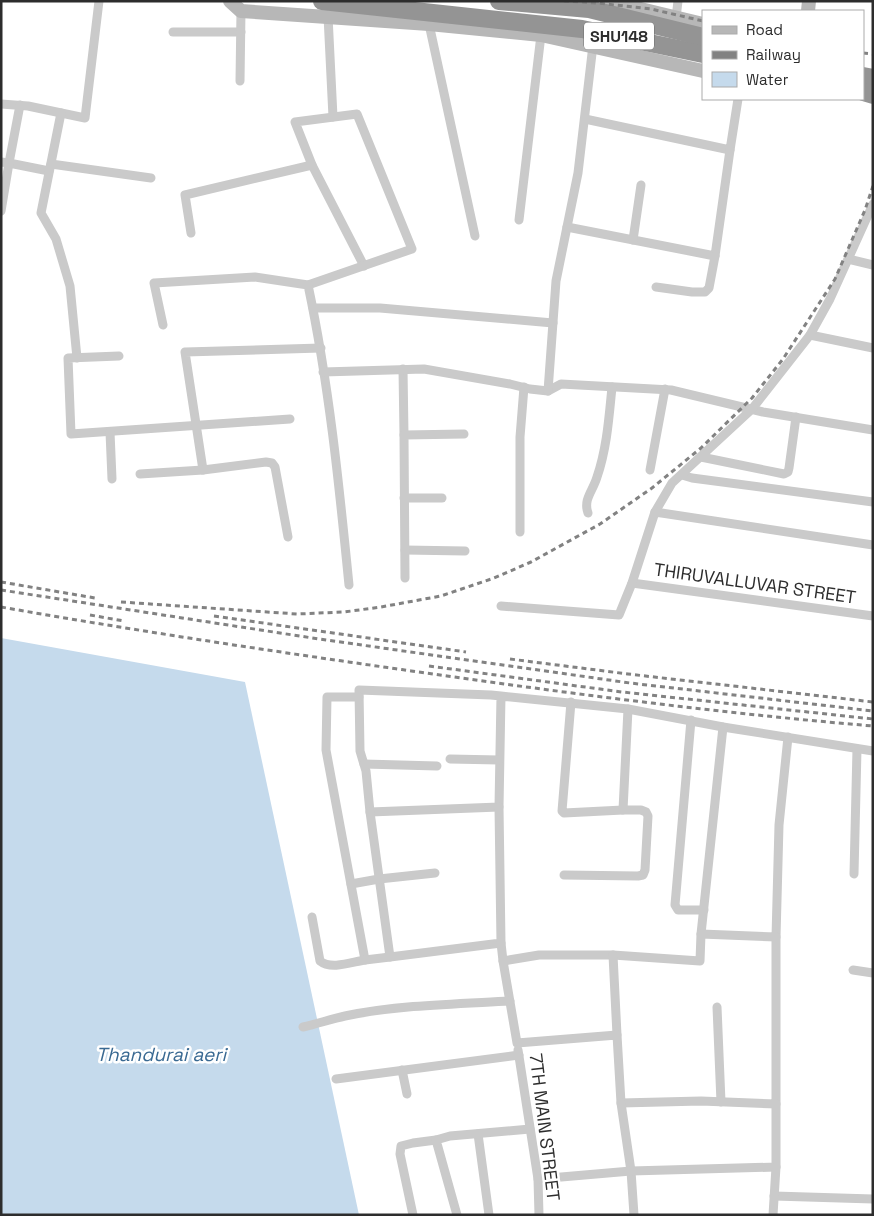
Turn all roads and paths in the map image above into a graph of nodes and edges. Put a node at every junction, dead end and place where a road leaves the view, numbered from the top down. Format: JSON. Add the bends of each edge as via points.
{"nodes":[{"id":1,"x":99,"y":1,"type":"edge"},
{"id":2,"x":230,"y":1,"type":"edge"},
{"id":3,"x":499,"y":1,"type":"edge"},
{"id":4,"x":607,"y":1,"type":"edge"},
{"id":5,"x":678,"y":1,"type":"edge"},
{"id":6,"x":325,"y":9,"type":"edge"},
{"id":7,"x":241,"y":11,"type":"junction"},
{"id":8,"x":676,"y":18,"type":"junction"},
{"id":9,"x":429,"y":24,"type":"junction"},
{"id":10,"x":702,"y":24,"type":"edge"},
{"id":11,"x":538,"y":30,"type":"junction"},
{"id":12,"x":173,"y":32,"type":"dead end"},
{"id":13,"x":241,"y":32,"type":"junction"},
{"id":14,"x":702,"y":37,"type":"edge"},
{"id":15,"x":593,"y":45,"type":"junction"},
{"id":16,"x":702,"y":54,"type":"edge"},
{"id":17,"x":702,"y":71,"type":"edge"},
{"id":18,"x":240,"y":81,"type":"dead end"},
{"id":19,"x":738,"y":100,"type":"edge"},
{"id":20,"x":1,"y":104,"type":"edge"},
{"id":21,"x":20,"y":105,"type":"junction"},
{"id":22,"x":61,"y":113,"type":"junction"},
{"id":23,"x":333,"y":117,"type":"junction"},
{"id":24,"x":585,"y":119,"type":"junction"},
{"id":25,"x":730,"y":150,"type":"junction"},
{"id":26,"x":5,"y":162,"type":"edge"},
{"id":27,"x":312,"y":165,"type":"junction"},
{"id":28,"x":50,"y":167,"type":"junction"},
{"id":29,"x":150,"y":178,"type":"dead end"},
{"id":30,"x":641,"y":185,"type":"dead end"},
{"id":31,"x":873,"y":204,"type":"edge"},
{"id":32,"x":1,"y":211,"type":"edge"},
{"id":33,"x":520,"y":220,"type":"dead end"},
{"id":34,"x":567,"y":227,"type":"junction"},
{"id":35,"x":191,"y":233,"type":"dead end"},
{"id":36,"x":475,"y":236,"type":"dead end"},
{"id":37,"x":633,"y":240,"type":"junction"},
{"id":38,"x":715,"y":256,"type":"junction"},
{"id":39,"x":848,"y":259,"type":"junction"},
{"id":40,"x":873,"y":265,"type":"edge"},
{"id":41,"x":364,"y":266,"type":"junction"},
{"id":42,"x":308,"y":285,"type":"junction"},
{"id":43,"x":656,"y":287,"type":"dead end"},
{"id":44,"x":313,"y":308,"type":"junction"},
{"id":45,"x":553,"y":323,"type":"junction"},
{"id":46,"x":163,"y":325,"type":"dead end"},
{"id":47,"x":810,"y":335,"type":"junction"},
{"id":48,"x":321,"y":348,"type":"junction"},
{"id":49,"x":873,"y":348,"type":"edge"},
{"id":50,"x":119,"y":356,"type":"dead end"},
{"id":51,"x":77,"y":358,"type":"junction"},
{"id":52,"x":403,"y":370,"type":"junction"},
{"id":53,"x":323,"y":372,"type":"junction"},
{"id":54,"x":524,"y":387,"type":"junction"},
{"id":55,"x":612,"y":387,"type":"junction"},
{"id":56,"x":665,"y":389,"type":"junction"},
{"id":57,"x":548,"y":391,"type":"junction"},
{"id":58,"x":752,"y":409,"type":"junction"},
{"id":59,"x":796,"y":417,"type":"junction"},
{"id":60,"x":290,"y":419,"type":"dead end"},
{"id":61,"x":195,"y":426,"type":"junction"},
{"id":62,"x":873,"y":430,"type":"edge"},
{"id":63,"x":110,"y":432,"type":"junction"},
{"id":64,"x":464,"y":434,"type":"dead end"},
{"id":65,"x":404,"y":435,"type":"junction"},
{"id":66,"x":701,"y":457,"type":"junction"},
{"id":67,"x":203,"y":470,"type":"junction"},
{"id":68,"x":650,"y":470,"type":"dead end"},
{"id":69,"x":140,"y":474,"type":"dead end"},
{"id":70,"x":682,"y":475,"type":"junction"},
{"id":71,"x":112,"y":479,"type":"dead end"},
{"id":72,"x":404,"y":498,"type":"junction"},
{"id":73,"x":442,"y":498,"type":"dead end"},
{"id":74,"x":873,"y":502,"type":"edge"},
{"id":75,"x":655,"y":512,"type":"junction"},
{"id":76,"x":588,"y":514,"type":"dead end"},
{"id":77,"x":520,"y":532,"type":"dead end"},
{"id":78,"x":288,"y":537,"type":"dead end"},
{"id":79,"x":873,"y":545,"type":"edge"},
{"id":80,"x":405,"y":550,"type":"junction"},
{"id":81,"x":465,"y":551,"type":"dead end"},
{"id":82,"x":405,"y":578,"type":"dead end"},
{"id":83,"x":632,"y":583,"type":"junction"},
{"id":84,"x":349,"y":585,"type":"dead end"},
{"id":85,"x":501,"y":606,"type":"dead end"},
{"id":86,"x":873,"y":616,"type":"edge"},
{"id":87,"x":501,"y":696,"type":"junction"},
{"id":88,"x":359,"y":697,"type":"junction"},
{"id":89,"x":571,"y":702,"type":"junction"},
{"id":90,"x":628,"y":708,"type":"junction"},
{"id":91,"x":691,"y":720,"type":"junction"},
{"id":92,"x":723,"y":727,"type":"junction"},
{"id":93,"x":788,"y":738,"type":"junction"},
{"id":94,"x":857,"y":749,"type":"junction"},
{"id":95,"x":873,"y":751,"type":"edge"},
{"id":96,"x":450,"y":759,"type":"dead end"},
{"id":97,"x":500,"y":760,"type":"junction"},
{"id":98,"x":364,"y":764,"type":"junction"},
{"id":99,"x":438,"y":766,"type":"dead end"},
{"id":100,"x":499,"y":807,"type":"junction"},
{"id":101,"x":623,"y":810,"type":"junction"},
{"id":102,"x":370,"y":812,"type":"junction"},
{"id":103,"x":435,"y":873,"type":"dead end"},
{"id":104,"x":854,"y":874,"type":"dead end"},
{"id":105,"x":564,"y":875,"type":"dead end"},
{"id":106,"x":379,"y":879,"type":"junction"},
{"id":107,"x":351,"y":884,"type":"junction"},
{"id":108,"x":704,"y":910,"type":"junction"},
{"id":109,"x":312,"y":917,"type":"dead end"},
{"id":110,"x":701,"y":934,"type":"junction"},
{"id":111,"x":776,"y":937,"type":"junction"},
{"id":112,"x":501,"y":943,"type":"junction"},
{"id":113,"x":613,"y":955,"type":"junction"},
{"id":114,"x":390,"y":957,"type":"junction"},
{"id":115,"x":365,"y":960,"type":"junction"},
{"id":116,"x":503,"y":961,"type":"junction"},
{"id":117,"x":853,"y":970,"type":"dead end"},
{"id":118,"x":873,"y":973,"type":"edge"},
{"id":119,"x":510,"y":1001,"type":"junction"},
{"id":120,"x":717,"y":1007,"type":"dead end"},
{"id":121,"x":303,"y":1027,"type":"dead end"},
{"id":122,"x":617,"y":1034,"type":"junction"},
{"id":123,"x":517,"y":1043,"type":"junction"},
{"id":124,"x":519,"y":1055,"type":"junction"},
{"id":125,"x":402,"y":1070,"type":"junction"},
{"id":126,"x":336,"y":1078,"type":"dead end"},
{"id":127,"x":407,"y":1094,"type":"dead end"},
{"id":128,"x":721,"y":1102,"type":"junction"},
{"id":129,"x":621,"y":1103,"type":"junction"},
{"id":130,"x":776,"y":1104,"type":"junction"},
{"id":131,"x":530,"y":1130,"type":"junction"},
{"id":132,"x":478,"y":1134,"type":"junction"},
{"id":133,"x":436,"y":1140,"type":"junction"},
{"id":134,"x":776,"y":1167,"type":"junction"},
{"id":135,"x":631,"y":1171,"type":"junction"},
{"id":136,"x":538,"y":1179,"type":"junction"},
{"id":137,"x":774,"y":1196,"type":"junction"},
{"id":138,"x":873,"y":1199,"type":"edge"},
{"id":139,"x":413,"y":1215,"type":"edge"},
{"id":140,"x":457,"y":1215,"type":"edge"},
{"id":141,"x":489,"y":1215,"type":"edge"},
{"id":142,"x":539,"y":1215,"type":"edge"},
{"id":143,"x":634,"y":1215,"type":"edge"},
{"id":144,"x":773,"y":1215,"type":"edge"}],
"edges":[{"from":1,"to":22,"type":"street","via":[[85,118]]},
{"from":2,"to":7,"type":"street"},
{"from":3,"to":14,"type":"highway","number":"SHU148","via":[[589,9]]},
{"from":4,"to":8,"type":"street"},
{"from":5,"to":8,"type":"street"},
{"from":6,"to":7,"type":"street"},
{"from":6,"to":9,"type":"street"},
{"from":6,"to":11,"type":"highway","number":"SHU148"},
{"from":6,"to":23,"type":"street"},
{"from":7,"to":13,"type":"street"},
{"from":8,"to":10,"type":"street"},
{"from":9,"to":11,"type":"street"},
{"from":9,"to":36,"type":"street"},
{"from":11,"to":15,"type":"street"},
{"from":11,"to":16,"type":"highway","number":"SHU148","via":[[582,29]]},
{"from":11,"to":33,"type":"street"},
{"from":12,"to":13,"type":"street"},
{"from":13,"to":18,"type":"street"},
{"from":15,"to":17,"type":"street"},
{"from":15,"to":24,"type":"street"},
{"from":19,"to":25,"type":"street"},
{"from":20,"to":21,"type":"street"},
{"from":21,"to":22,"type":"street"},
{"from":21,"to":26,"type":"street"},
{"from":22,"to":28,"type":"street"},
{"from":23,"to":27,"type":"street","via":[[294,122]]},
{"from":23,"to":41,"type":"street","via":[[357,114],[412,249]]},
{"from":24,"to":25,"type":"street"},
{"from":24,"to":34,"type":"street"},
{"from":25,"to":38,"type":"street"},
{"from":26,"to":28,"type":"street"},
{"from":26,"to":32,"type":"street"},
{"from":27,"to":35,"type":"street","via":[[185,195]]},
{"from":27,"to":41,"type":"street"},
{"from":28,"to":29,"type":"street"},
{"from":28,"to":51,"type":"street","via":[[41,213],[56,239],[70,286]]},
{"from":30,"to":37,"type":"street"},
{"from":31,"to":39,"type":"street"},
{"from":34,"to":37,"type":"street"},
{"from":34,"to":45,"type":"street","via":[[556,281]]},
{"from":37,"to":38,"type":"street"},
{"from":38,"to":43,"type":"street","via":[[709,288],[705,292]]},
{"from":39,"to":40,"type":"street"},
{"from":39,"to":47,"type":"street"},
{"from":41,"to":42,"type":"street"},
{"from":42,"to":44,"type":"street"},
{"from":42,"to":46,"type":"street","via":[[255,277],[154,283]]},
{"from":44,"to":45,"type":"street","via":[[380,308]]},
{"from":44,"to":48,"type":"street"},
{"from":45,"to":57,"type":"street"},
{"from":47,"to":49,"type":"street"},
{"from":47,"to":58,"type":"street"},
{"from":48,"to":53,"type":"street"},
{"from":48,"to":61,"type":"street","via":[[185,352]]},
{"from":50,"to":51,"type":"street"},
{"from":51,"to":63,"type":"street","via":[[68,358],[71,434]]},
{"from":52,"to":53,"type":"street"},
{"from":52,"to":54,"type":"street","via":[[424,369]]},
{"from":52,"to":65,"type":"street"},
{"from":53,"to":84,"type":"street","via":[[337,466]]},
{"from":54,"to":57,"type":"street"},
{"from":54,"to":77,"type":"street","via":[[520,437]]},
{"from":55,"to":56,"type":"street"},
{"from":55,"to":57,"type":"street","via":[[561,384]]},
{"from":55,"to":76,"type":"street","via":[[601,464],[586,500]]},
{"from":56,"to":58,"type":"street"},
{"from":56,"to":68,"type":"street"},
{"from":58,"to":59,"type":"street"},
{"from":58,"to":66,"type":"street"},
{"from":59,"to":62,"type":"street"},
{"from":59,"to":66,"type":"street","via":[[789,468],[784,474]]},
{"from":60,"to":61,"type":"street"},
{"from":61,"to":63,"type":"street"},
{"from":61,"to":67,"type":"street"},
{"from":63,"to":71,"type":"street"},
{"from":64,"to":65,"type":"street"},
{"from":65,"to":72,"type":"street"},
{"from":66,"to":70,"type":"street"},
{"from":67,"to":69,"type":"street"},
{"from":67,"to":78,"type":"street","via":[[272,463]]},
{"from":70,"to":74,"type":"street"},
{"from":70,"to":75,"type":"street","via":[[672,484]]},
{"from":72,"to":73,"type":"street"},
{"from":72,"to":80,"type":"street"},
{"from":75,"to":79,"type":"street"},
{"from":75,"to":83,"type":"street"},
{"from":80,"to":81,"type":"street"},
{"from":80,"to":82,"type":"street"},
{"from":83,"to":85,"type":"street","via":[[619,615]]},
{"from":83,"to":86,"type":"street","name":"THIRUVALLUVAR STREET"},
{"from":87,"to":88,"type":"street","via":[[359,690]]},
{"from":87,"to":89,"type":"street"},
{"from":87,"to":97,"type":"street","name":"7TH MAIN STREET"},
{"from":88,"to":98,"type":"street","via":[[360,751]]},
{"from":88,"to":107,"type":"street","via":[[327,696],[326,750]]},
{"from":89,"to":90,"type":"street"},
{"from":89,"to":101,"type":"street","via":[[562,811]]},
{"from":90,"to":91,"type":"street"},
{"from":90,"to":101,"type":"street"},
{"from":91,"to":92,"type":"street"},
{"from":91,"to":108,"type":"street","via":[[674,906],[678,910]]},
{"from":92,"to":93,"type":"street"},
{"from":92,"to":108,"type":"street"},
{"from":93,"to":94,"type":"street"},
{"from":93,"to":111,"type":"street","via":[[779,824]]},
{"from":94,"to":95,"type":"street"},
{"from":94,"to":104,"type":"street"},
{"from":96,"to":97,"type":"street"},
{"from":97,"to":100,"type":"street","name":"7TH MAIN STREET"},
{"from":98,"to":99,"type":"street"},
{"from":98,"to":102,"type":"street"},
{"from":100,"to":102,"type":"street"},
{"from":100,"to":112,"type":"street","name":"7TH MAIN STREET"},
{"from":101,"to":105,"type":"street","via":[[641,810],[648,816],[646,870],[643,875]]},
{"from":102,"to":106,"type":"street"},
{"from":103,"to":106,"type":"street"},
{"from":106,"to":107,"type":"street"},
{"from":106,"to":114,"type":"street"},
{"from":107,"to":115,"type":"street"},
{"from":108,"to":110,"type":"street"},
{"from":109,"to":115,"type":"street","via":[[320,962],[331,965]]},
{"from":110,"to":111,"type":"street"},
{"from":110,"to":113,"type":"street","via":[[700,961]]},
{"from":111,"to":130,"type":"street"},
{"from":112,"to":114,"type":"street"},
{"from":112,"to":116,"type":"street","name":"7TH MAIN STREET"},
{"from":113,"to":116,"type":"street","via":[[539,955]]},
{"from":113,"to":122,"type":"street"},
{"from":114,"to":115,"type":"street"},
{"from":116,"to":119,"type":"street","name":"7TH MAIN STREET"},
{"from":117,"to":118,"type":"street"},
{"from":119,"to":121,"type":"street","via":[[402,1008],[344,1016]]},
{"from":119,"to":123,"type":"street","name":"7TH MAIN STREET"},
{"from":120,"to":128,"type":"street"},
{"from":122,"to":123,"type":"street"},
{"from":122,"to":129,"type":"street"},
{"from":123,"to":124,"type":"street","name":"7TH MAIN STREET"},
{"from":124,"to":125,"type":"street"},
{"from":124,"to":131,"type":"street","name":"7TH MAIN STREET"},
{"from":125,"to":126,"type":"street"},
{"from":125,"to":127,"type":"street"},
{"from":128,"to":129,"type":"street"},
{"from":128,"to":130,"type":"street"},
{"from":129,"to":135,"type":"street"},
{"from":130,"to":134,"type":"street"},
{"from":131,"to":132,"type":"street"},
{"from":131,"to":136,"type":"street","name":"7TH MAIN STREET"},
{"from":132,"to":133,"type":"street"},
{"from":132,"to":141,"type":"street"},
{"from":133,"to":139,"type":"street","via":[[401,1146],[401,1161]]},
{"from":133,"to":140,"type":"street"},
{"from":134,"to":135,"type":"street"},
{"from":134,"to":137,"type":"street"},
{"from":135,"to":136,"type":"street"},
{"from":135,"to":143,"type":"street"},
{"from":136,"to":142,"type":"street","name":"7TH MAIN STREET"},
{"from":137,"to":138,"type":"street"},
{"from":137,"to":144,"type":"street"}]}
